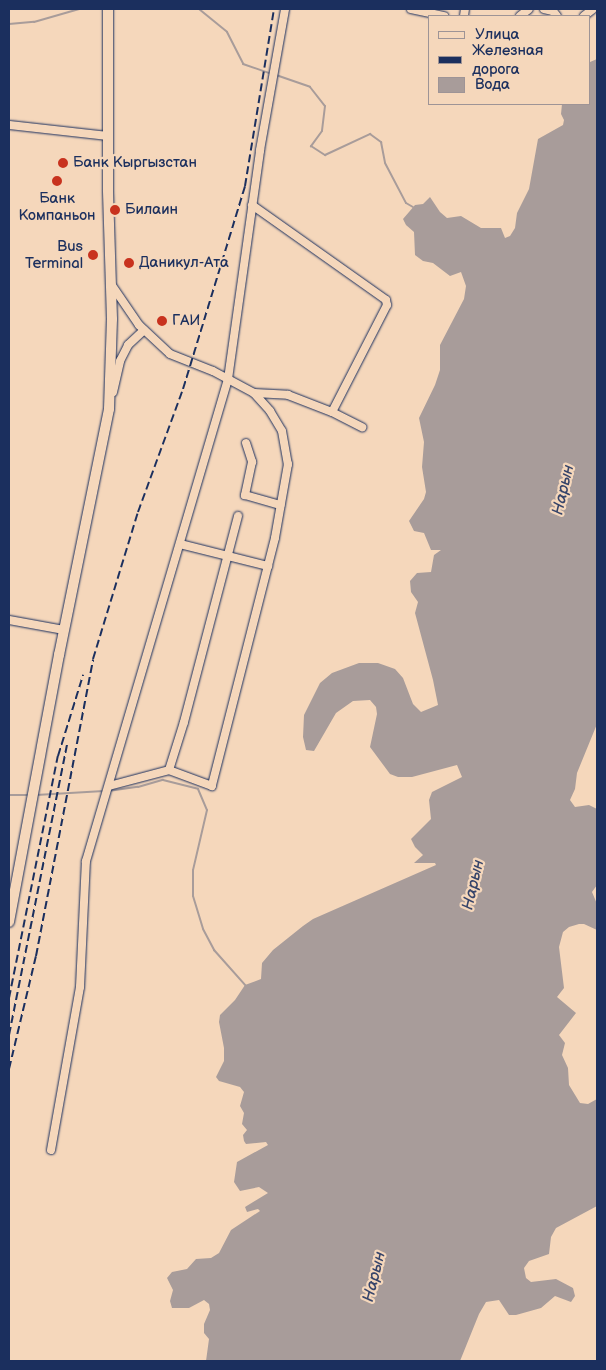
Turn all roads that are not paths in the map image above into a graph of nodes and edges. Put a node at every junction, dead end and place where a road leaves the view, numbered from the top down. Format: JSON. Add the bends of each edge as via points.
{"nodes":[{"id":1,"x":108,"y":9,"type":"edge"},
{"id":2,"x":285,"y":9,"type":"edge"},
{"id":3,"x":411,"y":9,"type":"edge"},
{"id":4,"x":544,"y":9,"type":"edge"},
{"id":5,"x":439,"y":15,"type":"edge"},
{"id":6,"x":556,"y":15,"type":"edge"},
{"id":7,"x":9,"y":125,"type":"edge"},
{"id":8,"x":108,"y":136,"type":"junction"},
{"id":9,"x":252,"y":206,"type":"junction"},
{"id":10,"x":111,"y":284,"type":"junction"},
{"id":11,"x":144,"y":330,"type":"junction"},
{"id":12,"x":228,"y":379,"type":"junction"},
{"id":13,"x":254,"y":393,"type":"junction"},
{"id":14,"x":109,"y":409,"type":"junction"},
{"id":15,"x":332,"y":412,"type":"junction"},
{"id":16,"x":362,"y":427,"type":"dead end"},
{"id":17,"x":246,"y":443,"type":"dead end"},
{"id":18,"x":280,"y":505,"type":"junction"},
{"id":19,"x":238,"y":516,"type":"dead end"},
{"id":20,"x":180,"y":544,"type":"junction"},
{"id":21,"x":228,"y":558,"type":"junction"},
{"id":22,"x":268,"y":566,"type":"junction"},
{"id":23,"x":9,"y":620,"type":"edge"},
{"id":24,"x":64,"y":630,"type":"junction"},
{"id":25,"x":169,"y":770,"type":"junction"},
{"id":26,"x":108,"y":786,"type":"junction"},
{"id":27,"x":9,"y":922,"type":"edge"},
{"id":28,"x":51,"y":1150,"type":"dead end"}],
"edges":[{"from":1,"to":8,"type":"main road"},
{"from":2,"to":9,"type":"street"},
{"from":3,"to":5,"type":"street"},
{"from":4,"to":6,"type":"street"},
{"from":7,"to":8,"type":"street"},
{"from":8,"to":10,"type":"main road"},
{"from":9,"to":12,"type":"street"},
{"from":9,"to":15,"type":"street","via":[[386,300],[387,305]]},
{"from":10,"to":11,"type":"street"},
{"from":10,"to":14,"type":"main road"},
{"from":11,"to":12,"type":"street","via":[[170,354]]},
{"from":11,"to":14,"type":"street","via":[[128,345],[120,361]]},
{"from":12,"to":13,"type":"street"},
{"from":12,"to":20,"type":"street"},
{"from":13,"to":15,"type":"street","via":[[288,396]]},
{"from":13,"to":18,"type":"street","via":[[282,431],[288,464]]},
{"from":14,"to":24,"type":"main road"},
{"from":15,"to":16,"type":"street"},
{"from":17,"to":18,"type":"street","via":[[252,462],[245,495]]},
{"from":18,"to":22,"type":"street"},
{"from":19,"to":21,"type":"street"},
{"from":20,"to":21,"type":"street"},
{"from":20,"to":26,"type":"street"},
{"from":21,"to":22,"type":"street"},
{"from":21,"to":25,"type":"street"},
{"from":22,"to":25,"type":"street","via":[[212,786]]},
{"from":23,"to":24,"type":"street"},
{"from":24,"to":27,"type":"main road"},
{"from":25,"to":26,"type":"street"},
{"from":26,"to":28,"type":"street","via":[[86,861],[80,987]]}]}
